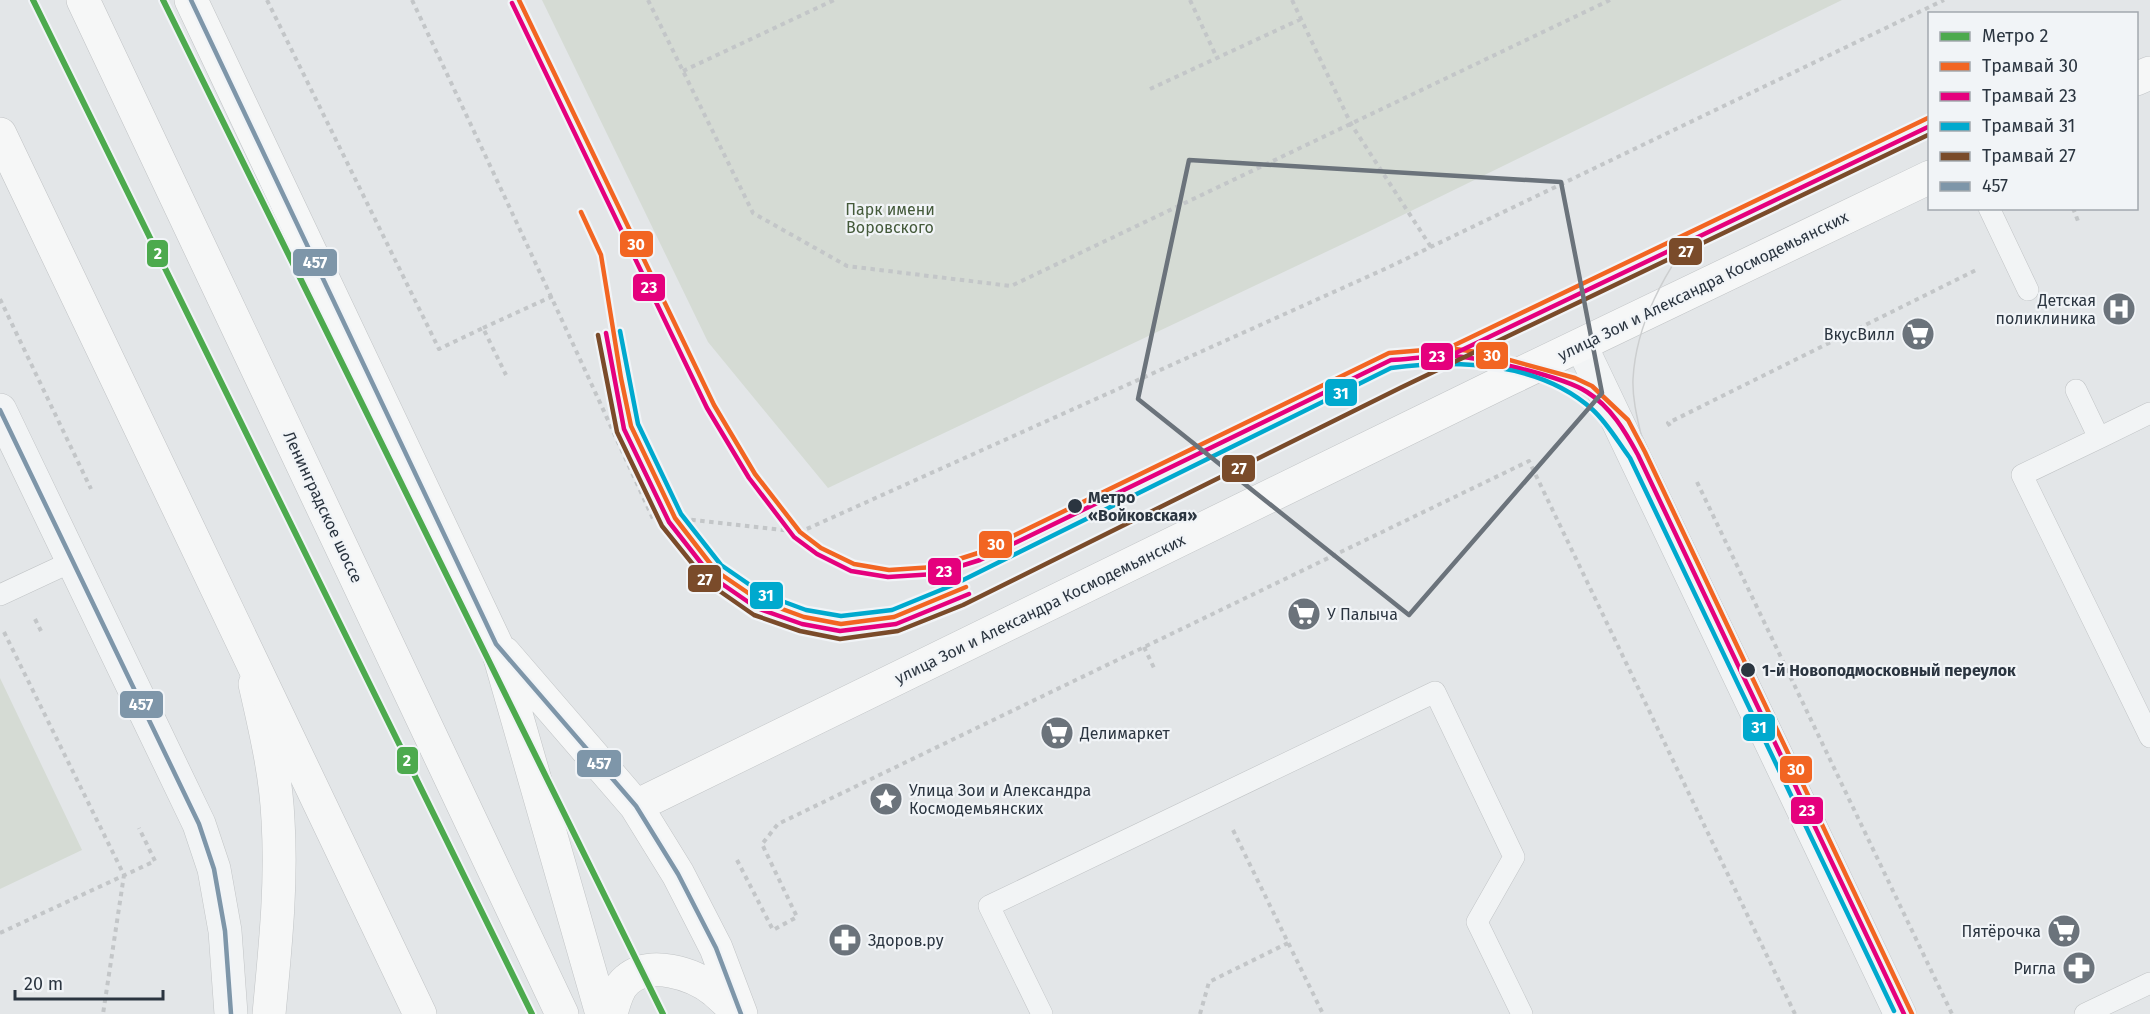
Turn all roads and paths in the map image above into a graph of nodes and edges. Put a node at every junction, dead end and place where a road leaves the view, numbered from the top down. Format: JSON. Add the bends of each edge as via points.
{"nodes":[{"id":1,"x":83,"y":0,"type":"edge"},
{"id":2,"x":191,"y":0,"type":"edge"},
{"id":3,"x":267,"y":0,"type":"edge"},
{"id":4,"x":412,"y":0,"type":"edge"},
{"id":5,"x":648,"y":0,"type":"edge"},
{"id":6,"x":834,"y":0,"type":"edge"},
{"id":7,"x":1190,"y":0,"type":"edge"},
{"id":8,"x":1292,"y":0,"type":"edge"},
{"id":9,"x":1610,"y":0,"type":"edge"},
{"id":10,"x":1944,"y":0,"type":"edge"},
{"id":11,"x":1301,"y":19,"type":"junction"},
{"id":12,"x":1217,"y":58,"type":"junction"},
{"id":13,"x":683,"y":71,"type":"junction"},
{"id":14,"x":1150,"y":88,"type":"dead end"},
{"id":15,"x":1351,"y":124,"type":"junction"},
{"id":16,"x":0,"y":135,"type":"edge"},
{"id":17,"x":1928,"y":177,"type":"edge"},
{"id":18,"x":1990,"y":210,"type":"edge"},
{"id":19,"x":2074,"y":210,"type":"edge"},
{"id":20,"x":2078,"y":221,"type":"dead end"},
{"id":21,"x":1431,"y":247,"type":"junction"},
{"id":22,"x":2010,"y":254,"type":"junction"},
{"id":23,"x":2028,"y":290,"type":"dead end"},
{"id":24,"x":553,"y":296,"type":"junction"},
{"id":25,"x":0,"y":299,"type":"edge"},
{"id":26,"x":483,"y":328,"type":"junction"},
{"id":27,"x":1581,"y":345,"type":"junction"},
{"id":28,"x":506,"y":375,"type":"dead end"},
{"id":29,"x":2076,"y":390,"type":"dead end"},
{"id":30,"x":0,"y":410,"type":"edge"},
{"id":31,"x":2150,"y":413,"type":"edge"},
{"id":32,"x":1674,"y":434,"type":"dead end"},
{"id":33,"x":2099,"y":438,"type":"junction"},
{"id":34,"x":1694,"y":477,"type":"dead end"},
{"id":35,"x":91,"y":489,"type":"dead end"},
{"id":36,"x":73,"y":561,"type":"junction"},
{"id":37,"x":0,"y":596,"type":"edge"},
{"id":38,"x":3,"y":628,"type":"dead end"},
{"id":39,"x":496,"y":644,"type":"junction"},
{"id":40,"x":1144,"y":647,"type":"junction"},
{"id":41,"x":249,"y":658,"type":"junction"},
{"id":42,"x":1155,"y":670,"type":"dead end"},
{"id":43,"x":2150,"y":737,"type":"edge"},
{"id":44,"x":1216,"y":797,"type":"junction"},
{"id":45,"x":636,"y":806,"type":"junction"},
{"id":46,"x":140,"y":828,"type":"dead end"},
{"id":47,"x":737,"y":860,"type":"dead end"},
{"id":48,"x":124,"y":875,"type":"junction"},
{"id":49,"x":0,"y":933,"type":"edge"},
{"id":50,"x":1288,"y":944,"type":"junction"},
{"id":51,"x":2150,"y":983,"type":"edge"},
{"id":52,"x":105,"y":1014,"type":"edge"},
{"id":53,"x":231,"y":1014,"type":"edge"},
{"id":54,"x":269,"y":1014,"type":"edge"},
{"id":55,"x":420,"y":1014,"type":"edge"},
{"id":56,"x":562,"y":1014,"type":"edge"},
{"id":57,"x":602,"y":1014,"type":"edge"},
{"id":58,"x":611,"y":1014,"type":"edge"},
{"id":59,"x":740,"y":1014,"type":"edge"},
{"id":60,"x":1042,"y":1014,"type":"edge"},
{"id":61,"x":1200,"y":1014,"type":"edge"},
{"id":62,"x":1323,"y":1014,"type":"edge"},
{"id":63,"x":1522,"y":1014,"type":"edge"},
{"id":64,"x":1795,"y":1014,"type":"edge"},
{"id":65,"x":1900,"y":1014,"type":"edge"},
{"id":66,"x":1952,"y":1014,"type":"edge"},
{"id":67,"x":2085,"y":1014,"type":"edge"}],
"edges":[{"from":1,"to":56,"type":"main road","name":"Ленинградское шоссе"},
{"from":2,"to":39,"type":"main road"},
{"from":3,"to":26,"type":"path","via":[[439,349]]},
{"from":4,"to":24,"type":"path"},
{"from":5,"to":13,"type":"path"},
{"from":6,"to":13,"type":"path"},
{"from":7,"to":12,"type":"path"},
{"from":8,"to":11,"type":"path"},
{"from":9,"to":15,"type":"path"},
{"from":10,"to":21,"type":"path"},
{"from":11,"to":12,"type":"path"},
{"from":11,"to":15,"type":"path"},
{"from":12,"to":14,"type":"path"},
{"from":13,"to":15,"type":"path","via":[[753,213],[847,266],[1011,286]]},
{"from":15,"to":21,"type":"path"},
{"from":16,"to":41,"type":"main road"},
{"from":17,"to":27,"type":"main road","name":"улица Зои и Александра Космодемьянских"},
{"from":18,"to":22,"type":"lane"},
{"from":19,"to":20,"type":"path"},
{"from":21,"to":24,"type":"path","via":[[800,532],[675,518],[654,521]]},
{"from":22,"to":23,"type":"lane"},
{"from":22,"to":32,"type":"path","via":[[1668,423]]},
{"from":24,"to":26,"type":"path"},
{"from":25,"to":35,"type":"path"},
{"from":26,"to":28,"type":"path"},
{"from":27,"to":45,"type":"main road","name":"улица Зои и Александра Космодемьянских"},
{"from":27,"to":65,"type":"street"},
{"from":29,"to":33,"type":"lane"},
{"from":30,"to":36,"type":"street"},
{"from":31,"to":33,"type":"lane"},
{"from":33,"to":43,"type":"lane","via":[[2022,475]]},
{"from":34,"to":66,"type":"path"},
{"from":36,"to":37,"type":"lane"},
{"from":36,"to":53,"type":"street","via":[[199,824],[214,869],[225,932]]},
{"from":38,"to":48,"type":"path"},
{"from":39,"to":45,"type":"main road"},
{"from":39,"to":57,"type":"main road"},
{"from":40,"to":42,"type":"path"},
{"from":40,"to":47,"type":"path","via":[[778,824],[762,844],[797,917],[773,930]]},
{"from":40,"to":64,"type":"path","via":[[1529,461]]},
{"from":41,"to":54,"type":"main road","via":[[269,743],[278,819],[279,908]]},
{"from":41,"to":55,"type":"main road"},
{"from":44,"to":50,"type":"path"},
{"from":44,"to":60,"type":"lane","via":[[989,906]]},
{"from":44,"to":63,"type":"lane","via":[[1434,692],[1514,857],[1477,922]]},
{"from":45,"to":59,"type":"main road","via":[[678,874],[716,948]]},
{"from":46,"to":48,"type":"path","via":[[155,861]]},
{"from":48,"to":49,"type":"path"},
{"from":48,"to":52,"type":"path"},
{"from":50,"to":61,"type":"path","via":[[1209,982]]},
{"from":50,"to":62,"type":"path"},
{"from":51,"to":67,"type":"lane"},
{"from":58,"to":59,"type":"main road","via":[[615,997],[626,981],[643,971],[661,969],[685,975],[713,989]]}]}
